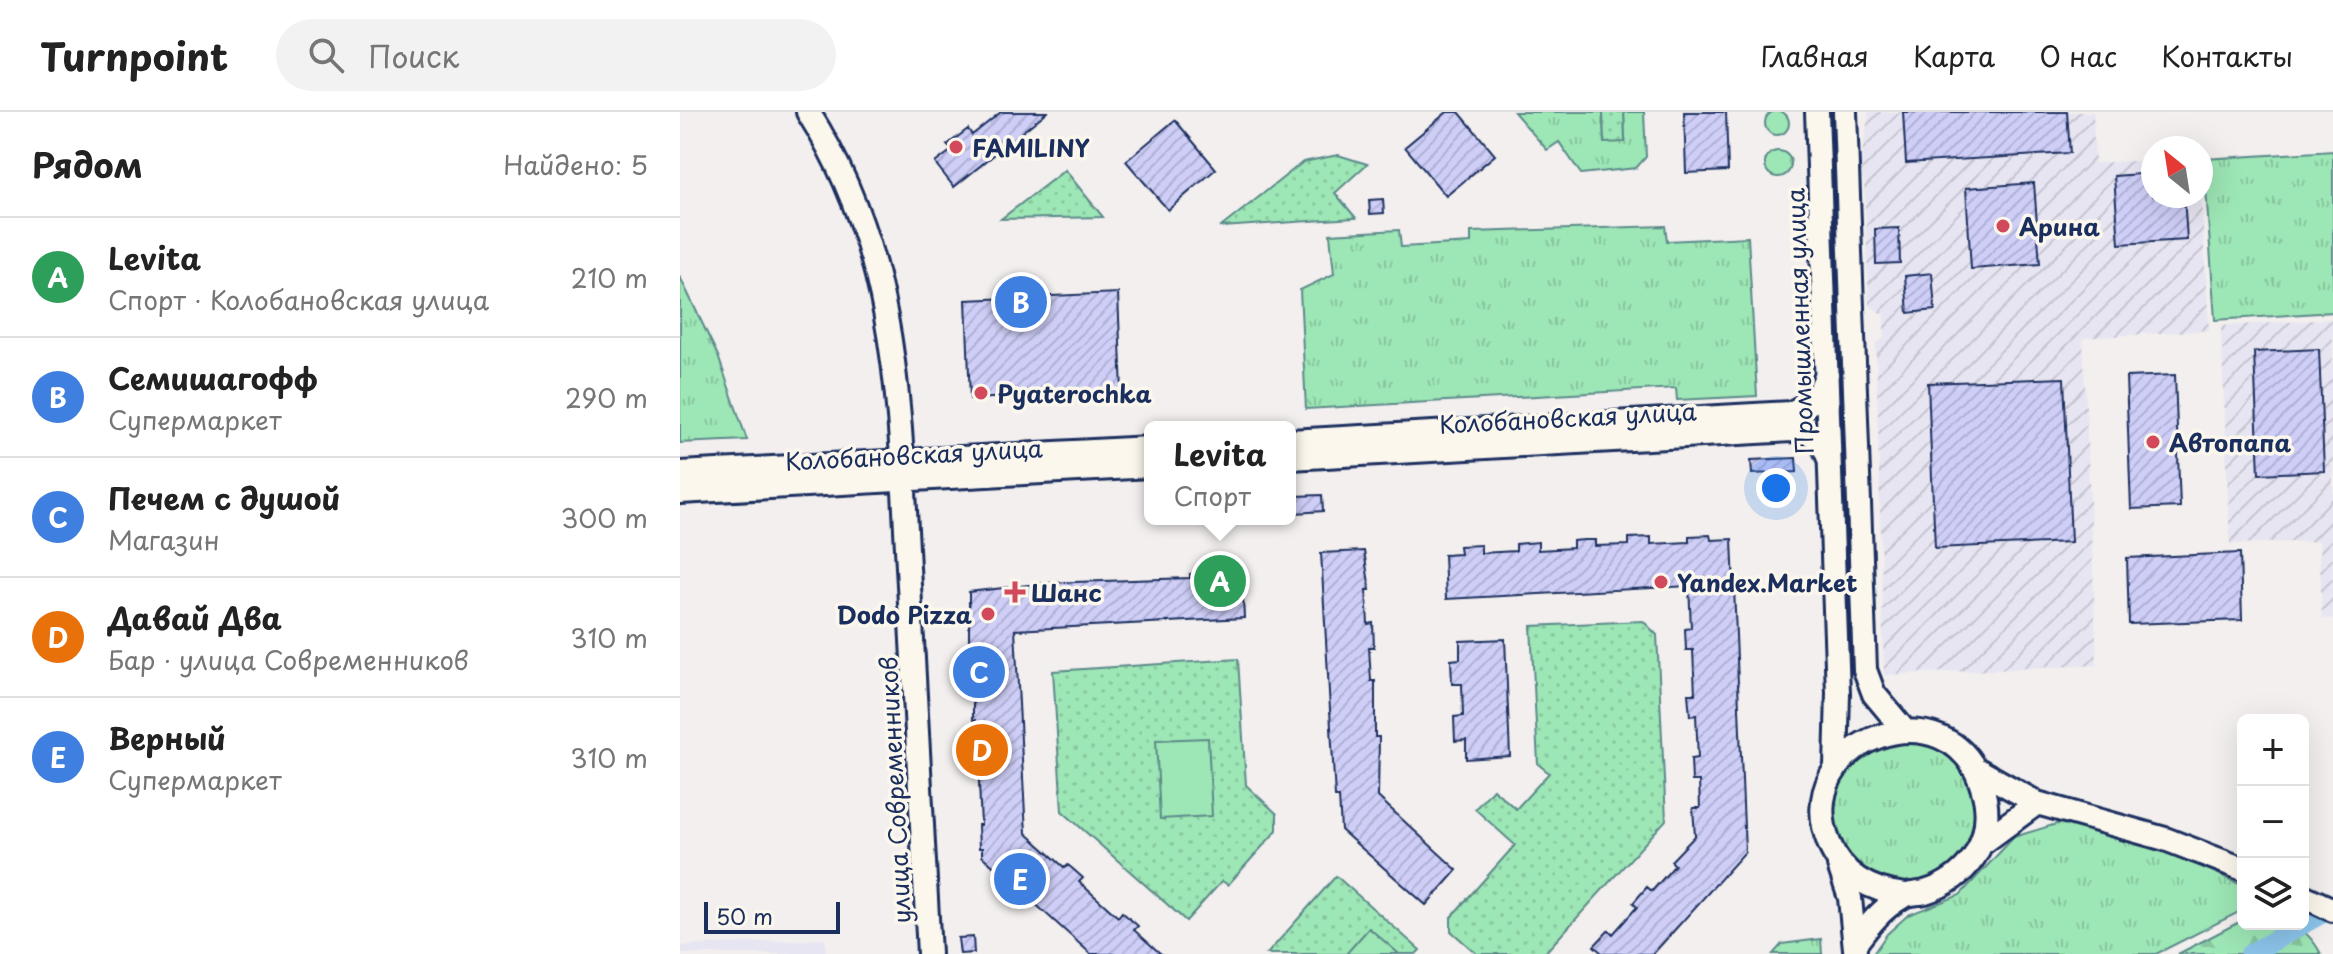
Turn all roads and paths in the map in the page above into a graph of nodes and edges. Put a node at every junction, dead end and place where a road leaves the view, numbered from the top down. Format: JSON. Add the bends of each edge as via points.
{"nodes":[{"id":1,"x":808,"y":112,"type":"edge"},
{"id":2,"x":1817,"y":112,"type":"edge"},
{"id":3,"x":1845,"y":112,"type":"edge"},
{"id":4,"x":1828,"y":374,"type":"junction"},
{"id":5,"x":1296,"y":441,"type":"edge"},
{"id":6,"x":1144,"y":449,"type":"edge"},
{"id":7,"x":1296,"y":458,"type":"edge"},
{"id":8,"x":1831,"y":464,"type":"junction"},
{"id":9,"x":1144,"y":466,"type":"edge"},
{"id":10,"x":902,"y":471,"type":"junction"},
{"id":11,"x":680,"y":473,"type":"edge"},
{"id":12,"x":680,"y":492,"type":"edge"},
{"id":13,"x":1905,"y":731,"type":"junction"},
{"id":14,"x":1836,"y":767,"type":"junction"},
{"id":15,"x":1973,"y":767,"type":"junction"},
{"id":16,"x":2037,"y":803,"type":"junction"},
{"id":17,"x":1981,"y":844,"type":"junction"},
{"id":18,"x":1837,"y":858,"type":"junction"},
{"id":19,"x":2237,"y":867,"type":"edge"},
{"id":20,"x":1905,"y":895,"type":"junction"},
{"id":21,"x":2309,"y":899,"type":"edge"},
{"id":22,"x":2333,"y":910,"type":"edge"},
{"id":23,"x":1856,"y":949,"type":"edge"},
{"id":24,"x":929,"y":954,"type":"edge"}],
"edges":[{"from":1,"to":10,"type":"street","name":"улица Современников","via":[[846,179],[872,248],[890,332]]},
{"from":2,"to":4,"type":"street","name":"Промышленная улица"},
{"from":3,"to":13,"type":"street","via":[[1865,670],[1874,694]]},
{"from":4,"to":5,"type":"street","name":"Колобановская улица","via":[[1815,400],[1791,413]]},
{"from":4,"to":8,"type":"street","name":"Промышленная улица"},
{"from":6,"to":10,"type":"street","name":"Колобановская улица"},
{"from":7,"to":8,"type":"street","name":"Колобановская улица","via":[[1807,430],[1820,439]]},
{"from":8,"to":14,"type":"street","name":"Промышленная улица"},
{"from":9,"to":10,"type":"street","name":"Колобановская улица"},
{"from":10,"to":11,"type":"street","name":"Колобановская улица"},
{"from":10,"to":12,"type":"street","name":"Колобановская улица"},
{"from":10,"to":24,"type":"street","name":"улица Современников"},
{"from":13,"to":14,"type":"street","via":[[1873,737]]},
{"from":13,"to":15,"type":"street","via":[[1950,744]]},
{"from":14,"to":18,"type":"street","via":[[1823,813]]},
{"from":15,"to":16,"type":"street"},
{"from":15,"to":17,"type":"street","via":[[1985,796]]},
{"from":16,"to":17,"type":"street"},
{"from":16,"to":19,"type":"street","via":[[2165,839]]},
{"from":17,"to":20,"type":"street","via":[[1951,881]]},
{"from":18,"to":20,"type":"street","via":[[1866,885]]},
{"from":18,"to":23,"type":"street","via":[[1850,898]]},
{"from":20,"to":23,"type":"street","via":[[1879,912]]},
{"from":21,"to":22,"type":"street"}]}
